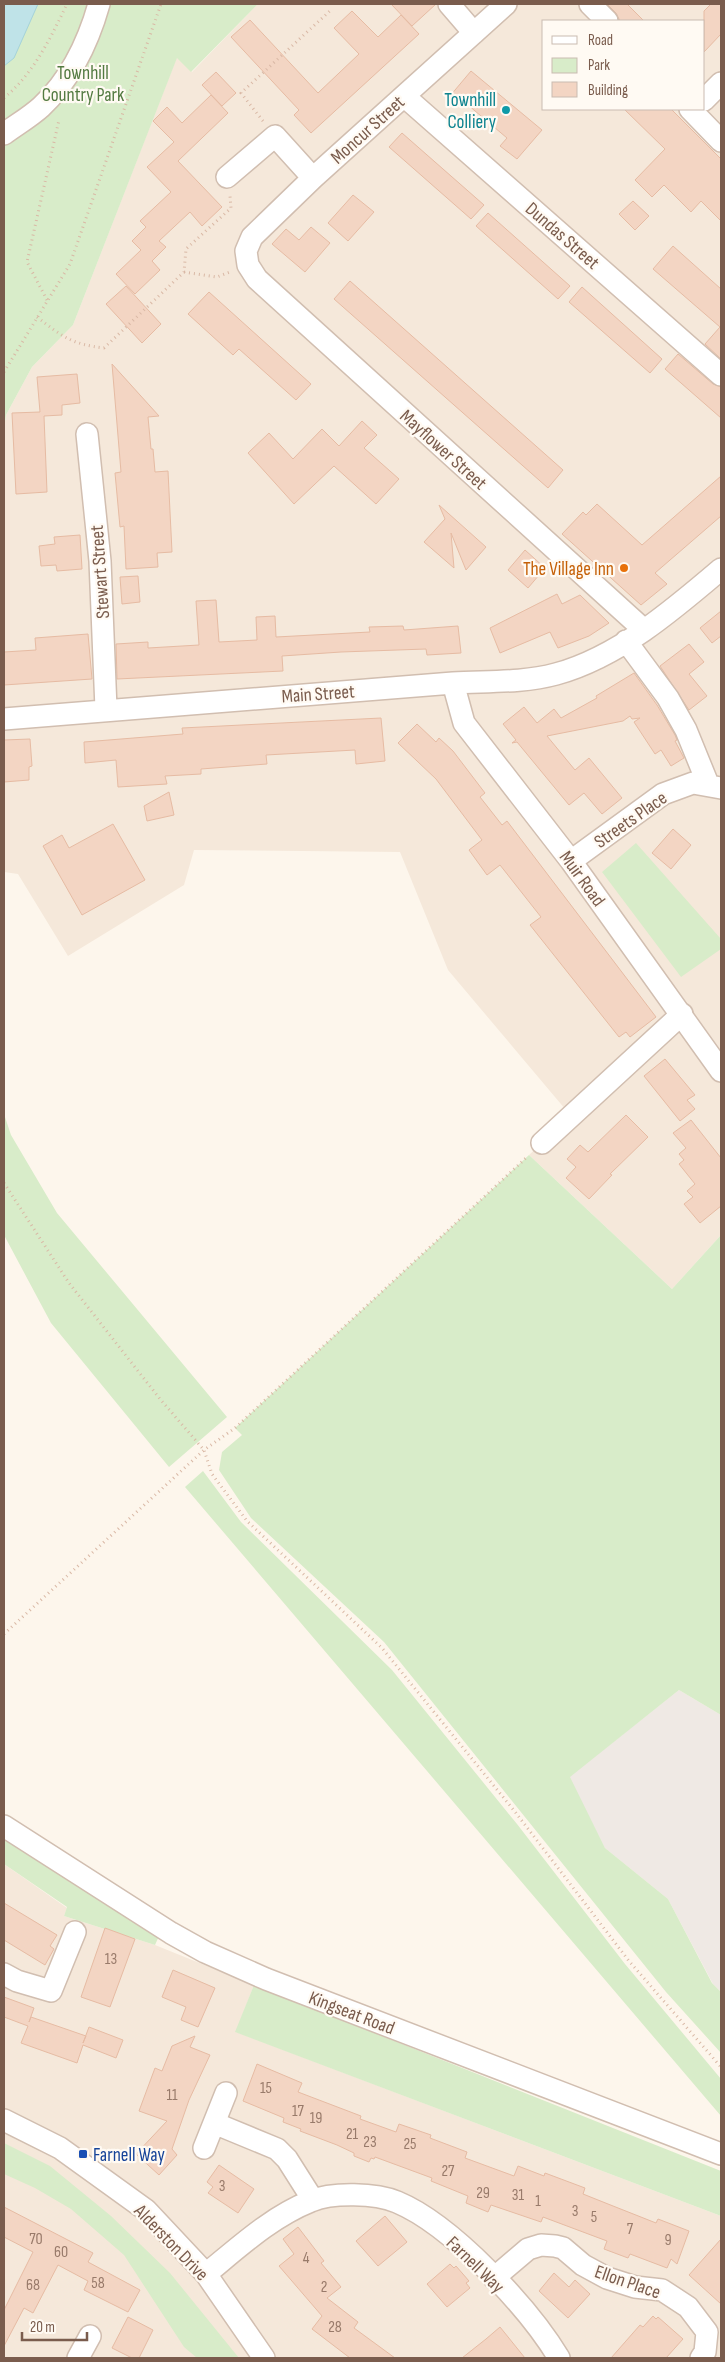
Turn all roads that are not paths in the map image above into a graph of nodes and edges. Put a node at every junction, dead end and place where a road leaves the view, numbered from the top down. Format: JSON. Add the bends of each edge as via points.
{"nodes":[{"id":1,"x":99,"y":4,"type":"edge"},
{"id":2,"x":449,"y":4,"type":"edge"},
{"id":3,"x":506,"y":4,"type":"edge"},
{"id":4,"x":590,"y":4,"type":"edge"},
{"id":5,"x":606,"y":20,"type":"edge"},
{"id":6,"x":474,"y":33,"type":"junction"},
{"id":7,"x":721,"y":83,"type":"edge"},
{"id":8,"x":404,"y":96,"type":"junction"},
{"id":9,"x":705,"y":98,"type":"edge"},
{"id":10,"x":697,"y":110,"type":"edge"},
{"id":11,"x":4,"y":134,"type":"edge"},
{"id":12,"x":721,"y":141,"type":"edge"},
{"id":13,"x":227,"y":177,"type":"road end"},
{"id":14,"x":313,"y":178,"type":"junction"},
{"id":15,"x":248,"y":266,"type":"joint"},
{"id":16,"x":721,"y":375,"type":"edge"},
{"id":17,"x":87,"y":434,"type":"dead end"},
{"id":18,"x":721,"y":569,"type":"edge"},
{"id":19,"x":634,"y":635,"type":"junction"},
{"id":20,"x":454,"y":683,"type":"junction"},
{"id":21,"x":106,"y":709,"type":"junction"},
{"id":22,"x":4,"y":718,"type":"edge"},
{"id":23,"x":714,"y":786,"type":"edge"},
{"id":24,"x":571,"y":861,"type":"junction"},
{"id":25,"x":682,"y":1014,"type":"junction"},
{"id":26,"x":721,"y":1071,"type":"edge"},
{"id":27,"x":542,"y":1143,"type":"road end"},
{"id":28,"x":4,"y":1826,"type":"edge"},
{"id":29,"x":75,"y":1932,"type":"dead end"},
{"id":30,"x":4,"y":1974,"type":"edge"},
{"id":31,"x":226,"y":2093,"type":"dead end"},
{"id":32,"x":4,"y":2120,"type":"edge"},
{"id":33,"x":214,"y":2123,"type":"junction"},
{"id":34,"x":204,"y":2148,"type":"dead end"},
{"id":35,"x":721,"y":2154,"type":"edge"},
{"id":36,"x":313,"y":2200,"type":"junction"},
{"id":37,"x":206,"y":2274,"type":"junction"},
{"id":38,"x":494,"y":2278,"type":"junction"},
{"id":39,"x":90,"y":2336,"type":"dead end"},
{"id":40,"x":78,"y":2358,"type":"edge"},
{"id":41,"x":264,"y":2358,"type":"edge"},
{"id":42,"x":559,"y":2358,"type":"edge"},
{"id":43,"x":701,"y":2358,"type":"edge"}],
"edges":[{"from":1,"to":11,"type":"street","via":[[92,30],[69,75],[40,107]]},
{"from":2,"to":6,"type":"street"},
{"from":3,"to":6,"type":"street","name":"Moncur Street"},
{"from":4,"to":5,"type":"street"},
{"from":6,"to":8,"type":"street","name":"Moncur Street"},
{"from":7,"to":9,"type":"street"},
{"from":8,"to":14,"type":"street","name":"Moncur Street"},
{"from":8,"to":16,"type":"street","name":"Dundas Street"},
{"from":10,"to":12,"type":"street"},
{"from":13,"to":14,"type":"street","via":[[275,136]]},
{"from":14,"to":15,"type":"street","name":"Moncur Street","via":[[252,237],[246,251]]},
{"from":15,"to":19,"type":"street","name":"Mayflower Street","via":[[257,280]]},
{"from":17,"to":21,"type":"street","name":"Stewart Street","via":[[100,561]]},
{"from":18,"to":19,"type":"street","name":"Main Street"},
{"from":19,"to":20,"type":"street","name":"Main Street","via":[[584,664],[555,674],[520,680]]},
{"from":19,"to":23,"type":"street"},
{"from":20,"to":21,"type":"street","name":"Main Street"},
{"from":20,"to":24,"type":"street","name":"Muir Road","via":[[464,723]]},
{"from":21,"to":22,"type":"street","name":"Main Street"},
{"from":23,"to":24,"type":"street","name":"Streets Place","via":[[694,783],[663,794]]},
{"from":24,"to":25,"type":"street","name":"Muir Road"},
{"from":25,"to":26,"type":"street","name":"Muir Road"},
{"from":25,"to":27,"type":"street"},
{"from":28,"to":35,"type":"street","name":"Kingseat Road","via":[[205,1952],[284,1986]]},
{"from":29,"to":30,"type":"street","via":[[51,1991]]},
{"from":31,"to":33,"type":"street"},
{"from":32,"to":37,"type":"street","name":"Alderston Drive","via":[[60,2148],[146,2210]]},
{"from":33,"to":34,"type":"street"},
{"from":33,"to":36,"type":"street","via":[[277,2149],[288,2159]]},
{"from":36,"to":37,"type":"street","name":"Farnell Way","via":[[270,2222]]},
{"from":36,"to":38,"type":"street","name":"Farnell Way","via":[[343,2195],[396,2201],[423,2215]]},
{"from":37,"to":41,"type":"street","name":"Alderston Drive"},
{"from":38,"to":42,"type":"street","name":"Farnell Way","via":[[546,2336]]},
{"from":38,"to":43,"type":"street","name":"Ellon Place","via":[[528,2249],[541,2245],[563,2248],[583,2265],[607,2278],[635,2287],[662,2290],[688,2307],[707,2332],[705,2352]]},
{"from":39,"to":40,"type":"street"}]}
